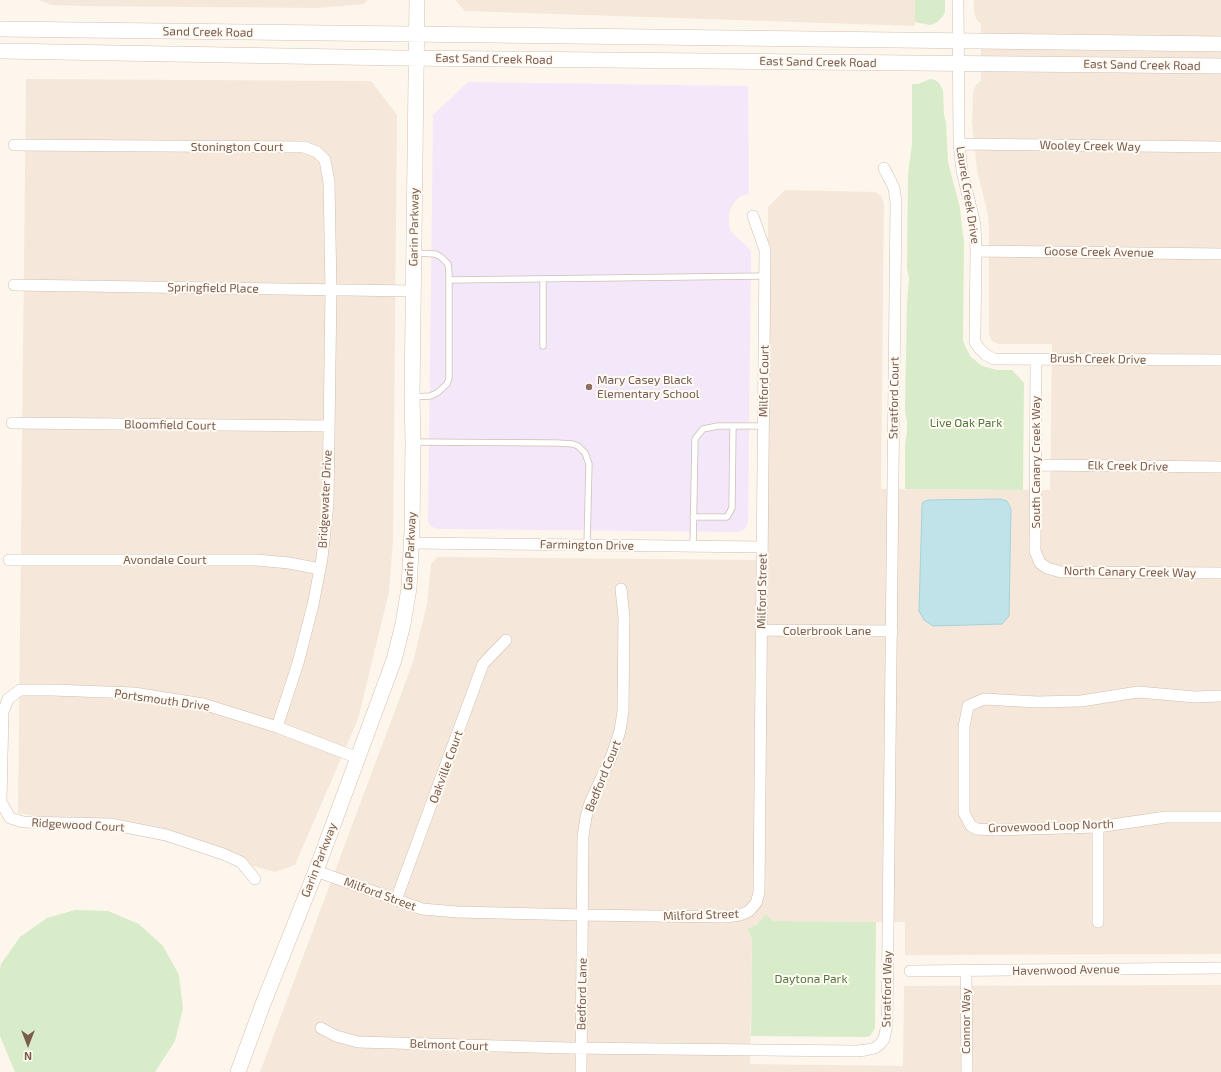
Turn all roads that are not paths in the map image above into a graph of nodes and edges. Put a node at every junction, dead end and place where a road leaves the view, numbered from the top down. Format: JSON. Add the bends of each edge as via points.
{"nodes":[{"id":1,"x":416,"y":0,"type":"edge"},
{"id":2,"x":958,"y":0,"type":"edge"},
{"id":3,"x":0,"y":29,"type":"edge"},
{"id":4,"x":416,"y":35,"type":"junction"},
{"id":5,"x":958,"y":40,"type":"junction"},
{"id":6,"x":1221,"y":44,"type":"edge"},
{"id":7,"x":0,"y":51,"type":"edge"},
{"id":8,"x":416,"y":58,"type":"junction"},
{"id":9,"x":958,"y":63,"type":"junction"},
{"id":10,"x":1221,"y":66,"type":"edge"},
{"id":11,"x":959,"y":144,"type":"junction"},
{"id":12,"x":14,"y":145,"type":"dead end"},
{"id":13,"x":1221,"y":147,"type":"edge"},
{"id":14,"x":884,"y":168,"type":"dead end"},
{"id":15,"x":753,"y":216,"type":"dead end"},
{"id":16,"x":976,"y":251,"type":"junction"},
{"id":17,"x":413,"y":253,"type":"junction"},
{"id":18,"x":1221,"y":254,"type":"edge"},
{"id":19,"x":765,"y":276,"type":"junction"},
{"id":20,"x":449,"y":280,"type":"junction"},
{"id":21,"x":543,"y":280,"type":"junction"},
{"id":22,"x":14,"y":285,"type":"dead end"},
{"id":23,"x":331,"y":290,"type":"junction"},
{"id":24,"x":413,"y":291,"type":"junction"},
{"id":25,"x":543,"y":346,"type":"dead end"},
{"id":26,"x":979,"y":348,"type":"joint"},
{"id":27,"x":1036,"y":359,"type":"junction"},
{"id":28,"x":1221,"y":360,"type":"edge"},
{"id":29,"x":412,"y":396,"type":"junction"},
{"id":30,"x":12,"y":423,"type":"dead end"},
{"id":31,"x":329,"y":426,"type":"junction"},
{"id":32,"x":733,"y":426,"type":"junction"},
{"id":33,"x":763,"y":426,"type":"junction"},
{"id":34,"x":413,"y":442,"type":"junction"},
{"id":35,"x":1036,"y":465,"type":"junction"},
{"id":36,"x":1221,"y":467,"type":"edge"},
{"id":37,"x":693,"y":517,"type":"junction"},
{"id":38,"x":412,"y":543,"type":"junction"},
{"id":39,"x":587,"y":546,"type":"junction"},
{"id":40,"x":693,"y":547,"type":"junction"},
{"id":41,"x":762,"y":547,"type":"junction"},
{"id":42,"x":9,"y":560,"type":"dead end"},
{"id":43,"x":1040,"y":563,"type":"joint"},
{"id":44,"x":320,"y":569,"type":"junction"},
{"id":45,"x":1221,"y":574,"type":"edge"},
{"id":46,"x":621,"y":589,"type":"dead end"},
{"id":47,"x":761,"y":630,"type":"junction"},
{"id":48,"x":892,"y":631,"type":"junction"},
{"id":49,"x":506,"y":640,"type":"dead end"},
{"id":50,"x":1221,"y":696,"type":"edge"},
{"id":51,"x":8,"y":699,"type":"joint"},
{"id":52,"x":277,"y":727,"type":"junction"},
{"id":53,"x":358,"y":758,"type":"junction"},
{"id":54,"x":1221,"y":818,"type":"edge"},
{"id":55,"x":1098,"y":827,"type":"junction"},
{"id":56,"x":316,"y":871,"type":"junction"},
{"id":57,"x":255,"y":879,"type":"dead end"},
{"id":58,"x":396,"y":900,"type":"junction"},
{"id":59,"x":583,"y":916,"type":"junction"},
{"id":60,"x":1098,"y":922,"type":"dead end"},
{"id":61,"x":1221,"y":968,"type":"edge"},
{"id":62,"x":966,"y":970,"type":"junction"},
{"id":63,"x":910,"y":971,"type":"dead end"},
{"id":64,"x":321,"y":1028,"type":"dead end"},
{"id":65,"x":581,"y":1048,"type":"junction"},
{"id":66,"x":238,"y":1072,"type":"edge"},
{"id":67,"x":581,"y":1072,"type":"edge"},
{"id":68,"x":966,"y":1072,"type":"edge"}],
"edges":[{"from":1,"to":4,"type":"street","name":"Garin Parkway"},
{"from":2,"to":5,"type":"street","name":"Laurel Creek Drive"},
{"from":3,"to":4,"type":"street","name":"Sand Creek Road"},
{"from":4,"to":5,"type":"street","name":"East Sand Creek Road"},
{"from":4,"to":8,"type":"street","name":"Garin Parkway"},
{"from":5,"to":6,"type":"street","name":"East Sand Creek Road"},
{"from":5,"to":9,"type":"street","name":"Laurel Creek Drive"},
{"from":7,"to":8,"type":"street","name":"Sand Creek Road"},
{"from":8,"to":9,"type":"street","name":"East Sand Creek Road"},
{"from":8,"to":17,"type":"street","name":"Garin Parkway"},
{"from":9,"to":10,"type":"street","name":"East Sand Creek Road"},
{"from":9,"to":11,"type":"street","name":"Laurel Creek Drive"},
{"from":11,"to":13,"type":"street","name":"Wooley Creek Way"},
{"from":11,"to":16,"type":"street","name":"Laurel Creek Drive","via":[[962,171],[975,225]]},
{"from":12,"to":23,"type":"street","name":"Stonington Court","via":[[304,147],[317,152],[325,160],[329,182]]},
{"from":14,"to":48,"type":"street","name":"Stratford Court","via":[[894,188],[896,204]]},
{"from":15,"to":19,"type":"street","name":"Milford Court","via":[[765,250]]},
{"from":16,"to":18,"type":"street","name":"Goose Creek Avenue"},
{"from":16,"to":26,"type":"street","name":"Laurel Creek Drive","via":[[975,342]]},
{"from":17,"to":20,"type":"lane","via":[[435,254],[442,257],[448,264]]},
{"from":17,"to":24,"type":"street","name":"Garin Parkway"},
{"from":19,"to":21,"type":"lane"},
{"from":19,"to":33,"type":"street","name":"Milford Court"},
{"from":20,"to":21,"type":"lane"},
{"from":20,"to":29,"type":"lane","via":[[449,378],[447,384],[437,393],[430,396]]},
{"from":21,"to":25,"type":"lane"},
{"from":22,"to":23,"type":"street","name":"Springfield Place"},
{"from":23,"to":24,"type":"street","name":"Springfield Place"},
{"from":23,"to":31,"type":"street","name":"Bridgewater Drive"},
{"from":24,"to":29,"type":"street","name":"Garin Parkway"},
{"from":26,"to":27,"type":"street","name":"Brush Creek Drive","via":[[994,359]]},
{"from":27,"to":28,"type":"street","name":"Brush Creek Drive"},
{"from":27,"to":35,"type":"street","name":"South Canary Creek Way"},
{"from":29,"to":34,"type":"street","name":"Garin Parkway"},
{"from":30,"to":31,"type":"street","name":"Bloomfield Court"},
{"from":31,"to":44,"type":"street","name":"Bridgewater Drive","via":[[328,503]]},
{"from":32,"to":33,"type":"lane"},
{"from":32,"to":37,"type":"lane","via":[[703,429],[695,439]]},
{"from":32,"to":37,"type":"lane","via":[[732,508],[727,517]]},
{"from":33,"to":41,"type":"street","name":"Milford Court"},
{"from":34,"to":38,"type":"street","name":"Garin Parkway"},
{"from":34,"to":39,"type":"lane","via":[[573,444],[588,458]]},
{"from":35,"to":36,"type":"street","name":"Elk Creek Drive"},
{"from":35,"to":43,"type":"street","name":"South Canary Creek Way","via":[[1035,551]]},
{"from":37,"to":40,"type":"lane"},
{"from":38,"to":39,"type":"street","name":"Farmington Drive"},
{"from":38,"to":53,"type":"street","name":"Garin Parkway","via":[[409,588],[394,660]]},
{"from":39,"to":40,"type":"street","name":"Farmington Drive"},
{"from":40,"to":41,"type":"street","name":"Farmington Drive"},
{"from":41,"to":47,"type":"street","name":"Milford Street"},
{"from":42,"to":44,"type":"street","name":"Avondale Court","via":[[257,560]]},
{"from":43,"to":45,"type":"street","name":"North Canary Creek Way","via":[[1061,572]]},
{"from":44,"to":52,"type":"street","name":"Bridgewater Drive","via":[[298,662]]},
{"from":46,"to":59,"type":"street","name":"Bedford Court","via":[[624,616],[623,711],[612,755],[586,817],[583,836]]},
{"from":47,"to":48,"type":"street","name":"Colerbrook Lane"},
{"from":47,"to":59,"type":"street","name":"Milford Street","via":[[759,893],[756,903],[740,916]]},
{"from":48,"to":65,"type":"street","name":"Stratford Way","via":[[887,1024],[884,1039],[875,1048],[857,1051]]},
{"from":49,"to":58,"type":"street","name":"Oakville Court","via":[[483,664]]},
{"from":50,"to":55,"type":"street","name":"Grovewood Loop North","via":[[1195,697],[1138,692],[1081,701],[984,699],[968,706],[964,727],[964,813],[970,826],[994,830]]},
{"from":51,"to":52,"type":"street","name":"Portsmouth Drive","via":[[20,690],[134,693],[203,704]]},
{"from":51,"to":57,"type":"street","name":"Ridgewood Court","via":[[3,712],[1,802],[10,818],[23,822],[110,824],[166,835],[241,862]]},
{"from":52,"to":53,"type":"street","name":"Portsmouth Drive"},
{"from":53,"to":56,"type":"street","name":"Garin Parkway"},
{"from":54,"to":55,"type":"street","name":"Grovewood Loop North","via":[[1166,817]]},
{"from":55,"to":60,"type":"street"},
{"from":56,"to":58,"type":"street","name":"Milford Street"},
{"from":56,"to":66,"type":"street","name":"Garin Parkway"},
{"from":58,"to":59,"type":"street","name":"Milford Street","via":[[429,910]]},
{"from":59,"to":65,"type":"street","name":"Bedford Lane"},
{"from":61,"to":62,"type":"street","name":"Havenwood Avenue"},
{"from":62,"to":63,"type":"street","name":"Havenwood Avenue"},
{"from":62,"to":68,"type":"street","name":"Connor Way"},
{"from":64,"to":65,"type":"street","name":"Belmont Court","via":[[336,1036],[358,1042]]},
{"from":65,"to":67,"type":"street","name":"Bedford Lane"}]}
